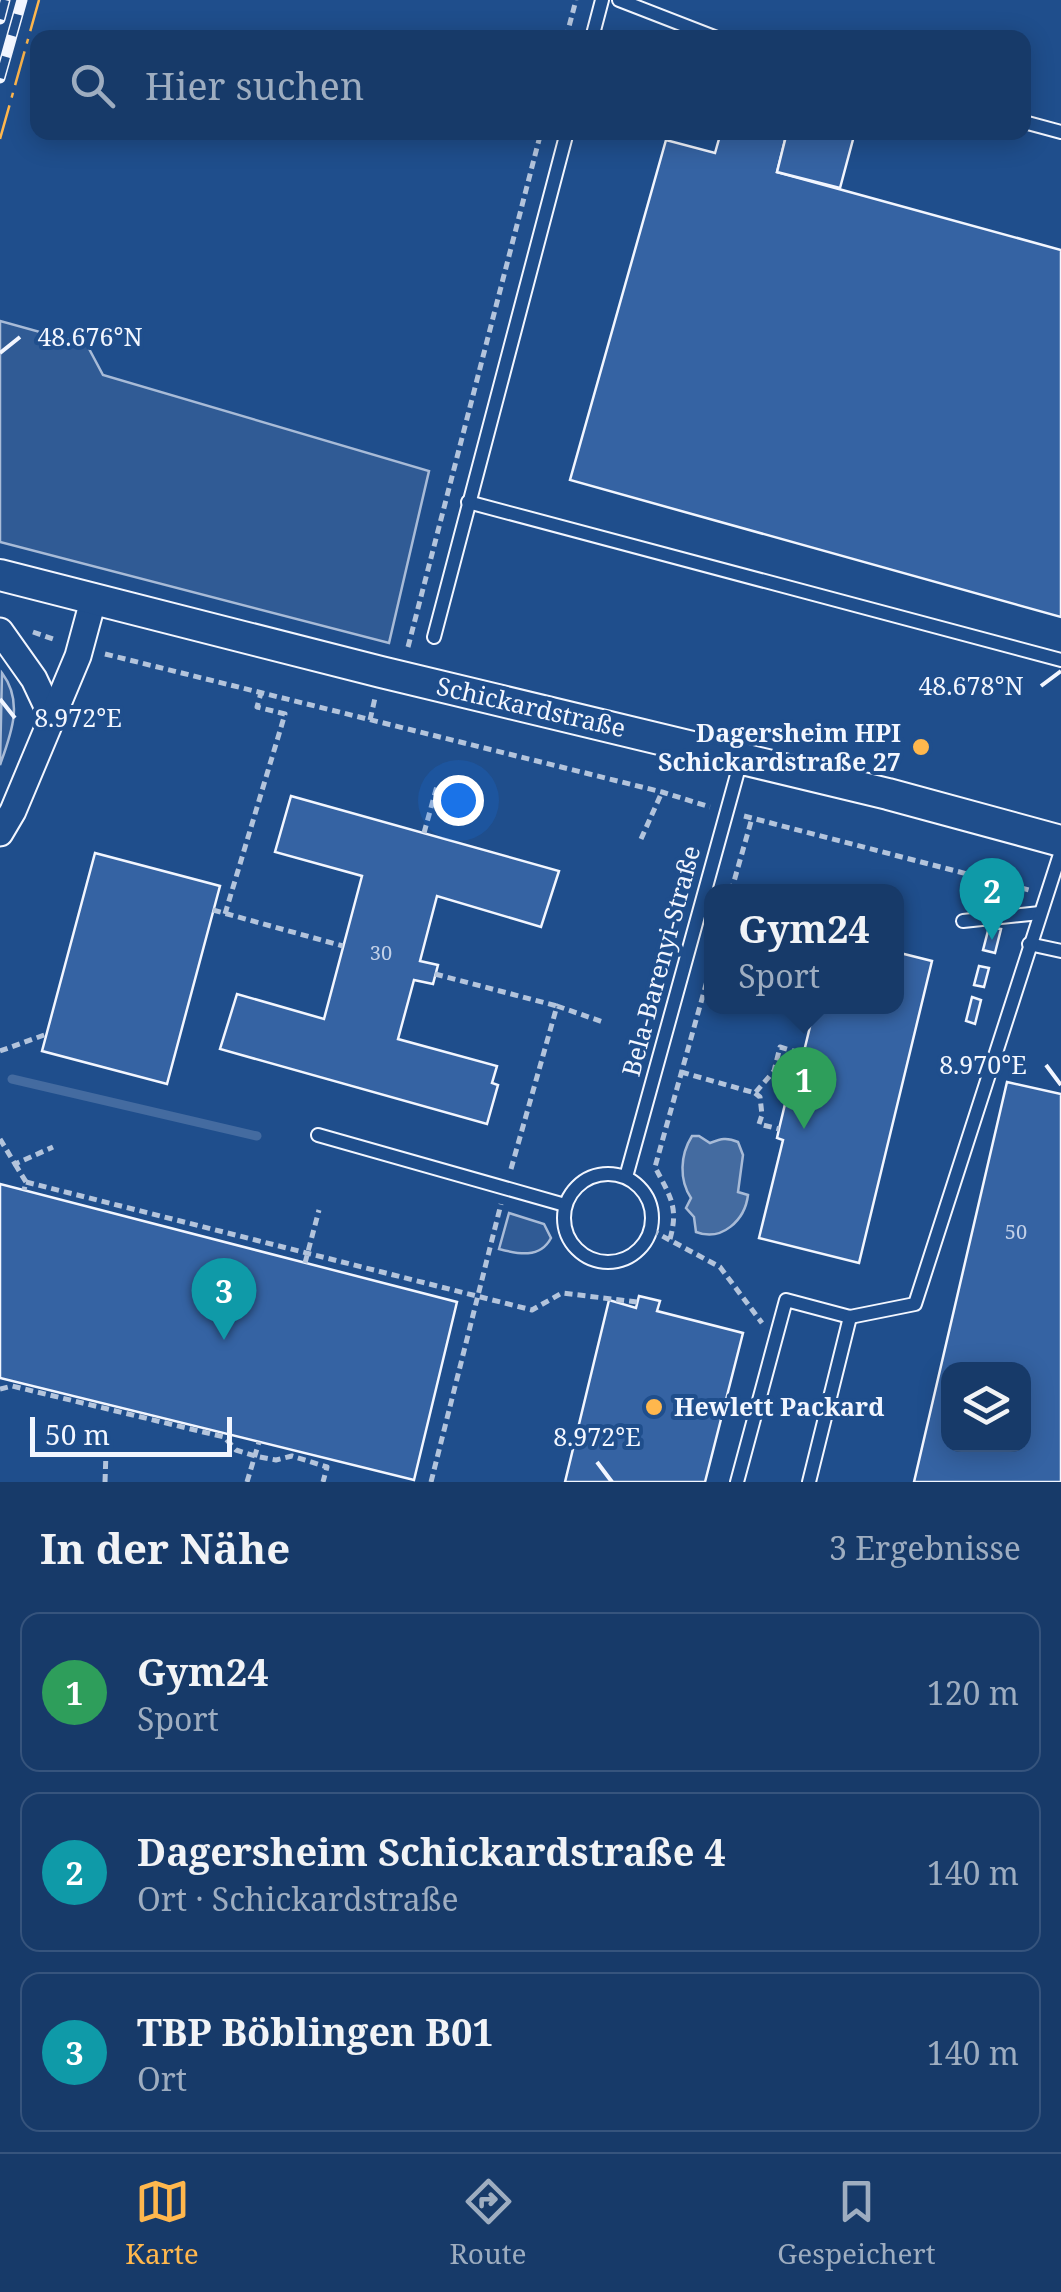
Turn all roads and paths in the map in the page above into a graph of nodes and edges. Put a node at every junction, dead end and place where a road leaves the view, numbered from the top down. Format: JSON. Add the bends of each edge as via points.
{"nodes":[{"id":1,"x":576,"y":0,"type":"edge"},
{"id":2,"x":602,"y":0,"type":"edge"},
{"id":3,"x":619,"y":0,"type":"edge"},
{"id":4,"x":568,"y":30,"type":"edge"},
{"id":5,"x":594,"y":30,"type":"edge"},
{"id":6,"x":696,"y":30,"type":"edge"},
{"id":7,"x":1031,"y":124,"type":"edge"},
{"id":8,"x":1061,"y":132,"type":"edge"},
{"id":9,"x":539,"y":140,"type":"edge"},
{"id":10,"x":565,"y":140,"type":"edge"},
{"id":11,"x":468,"y":502,"type":"junction"},
{"id":12,"x":0,"y":575,"type":"edge"},
{"id":13,"x":94,"y":597,"type":"junction"},
{"id":14,"x":5,"y":637,"type":"edge"},
{"id":15,"x":434,"y":637,"type":"dead end"},
{"id":16,"x":408,"y":647,"type":"dead end"},
{"id":17,"x":80,"y":648,"type":"junction"},
{"id":18,"x":1061,"y":660,"type":"edge"},
{"id":19,"x":260,"y":694,"type":"junction"},
{"id":20,"x":52,"y":717,"type":"junction"},
{"id":21,"x":742,"y":758,"type":"junction"},
{"id":22,"x":437,"y":786,"type":"dead end"},
{"id":23,"x":662,"y":792,"type":"junction"},
{"id":24,"x":726,"y":812,"type":"junction"},
{"id":25,"x":752,"y":818,"type":"junction"},
{"id":26,"x":0,"y":832,"type":"edge"},
{"id":27,"x":424,"y":833,"type":"dead end"},
{"id":28,"x":641,"y":840,"type":"dead end"},
{"id":29,"x":1061,"y":841,"type":"edge"},
{"id":30,"x":1061,"y":852,"type":"edge"},
{"id":31,"x":706,"y":884,"type":"edge"},
{"id":32,"x":734,"y":884,"type":"edge"},
{"id":33,"x":704,"y":892,"type":"edge"},
{"id":34,"x":1047,"y":894,"type":"junction"},
{"id":35,"x":213,"y":910,"type":"dead end"},
{"id":36,"x":1040,"y":912,"type":"junction"},
{"id":37,"x":224,"y":914,"type":"junction"},
{"id":38,"x":963,"y":921,"type":"dead end"},
{"id":39,"x":1029,"y":944,"type":"junction"},
{"id":40,"x":343,"y":946,"type":"dead end"},
{"id":41,"x":1061,"y":951,"type":"edge"},
{"id":42,"x":435,"y":974,"type":"dead end"},
{"id":43,"x":704,"y":992,"type":"edge"},
{"id":44,"x":557,"y":1006,"type":"junction"},
{"id":45,"x":604,"y":1022,"type":"dead end"},
{"id":46,"x":47,"y":1034,"type":"dead end"},
{"id":47,"x":0,"y":1050,"type":"edge"},
{"id":48,"x":803,"y":1054,"type":"dead end"},
{"id":49,"x":681,"y":1072,"type":"junction"},
{"id":50,"x":755,"y":1093,"type":"junction"},
{"id":51,"x":779,"y":1129,"type":"dead end"},
{"id":52,"x":318,"y":1135,"type":"dead end"},
{"id":53,"x":0,"y":1139,"type":"edge"},
{"id":54,"x":53,"y":1147,"type":"dead end"},
{"id":55,"x":15,"y":1164,"type":"junction"},
{"id":56,"x":626,"y":1177,"type":"junction"},
{"id":57,"x":505,"y":1188,"type":"junction"},
{"id":58,"x":566,"y":1205,"type":"junction"},
{"id":59,"x":320,"y":1210,"type":"dead end"},
{"id":60,"x":651,"y":1230,"type":"junction"},
{"id":61,"x":670,"y":1239,"type":"junction"},
{"id":62,"x":308,"y":1253,"type":"junction"},
{"id":63,"x":305,"y":1263,"type":"dead end"},
{"id":64,"x":477,"y":1295,"type":"junction"},
{"id":65,"x":637,"y":1302,"type":"dead end"},
{"id":66,"x":850,"y":1317,"type":"junction"},
{"id":67,"x":775,"y":1342,"type":"junction"},
{"id":68,"x":0,"y":1389,"type":"edge"},
{"id":69,"x":259,"y":1442,"type":"dead end"},
{"id":70,"x":106,"y":1452,"type":"dead end"},
{"id":71,"x":255,"y":1456,"type":"junction"},
{"id":72,"x":105,"y":1482,"type":"edge"},
{"id":73,"x":247,"y":1482,"type":"edge"},
{"id":74,"x":323,"y":1482,"type":"edge"},
{"id":75,"x":431,"y":1482,"type":"edge"},
{"id":76,"x":737,"y":1482,"type":"edge"},
{"id":77,"x":809,"y":1482,"type":"edge"}],
"edges":[{"from":1,"to":4,"type":"path"},
{"from":2,"to":5,"type":"lane"},
{"from":3,"to":6,"type":"lane"},
{"from":7,"to":8,"type":"lane"},
{"from":9,"to":16,"type":"path"},
{"from":10,"to":11,"type":"lane"},
{"from":11,"to":15,"type":"lane"},
{"from":11,"to":18,"type":"lane"},
{"from":12,"to":13,"type":"street","name":"Schickardstraße"},
{"from":13,"to":17,"type":"street"},
{"from":13,"to":21,"type":"street","name":"Schickardstraße"},
{"from":14,"to":17,"type":"path","via":[[27,630]]},
{"from":14,"to":20,"type":"street"},
{"from":17,"to":19,"type":"path"},
{"from":17,"to":20,"type":"street"},
{"from":19,"to":23,"type":"path"},
{"from":19,"to":37,"type":"path","via":[[257,707],[286,714]]},
{"from":20,"to":26,"type":"street"},
{"from":21,"to":24,"type":"lane","name":"Bela-Barenyi-Straße"},
{"from":21,"to":29,"type":"street","name":"Schickardstraße"},
{"from":22,"to":27,"type":"path"},
{"from":23,"to":24,"type":"path"},
{"from":23,"to":28,"type":"path"},
{"from":24,"to":25,"type":"path"},
{"from":24,"to":31,"type":"lane","name":"Bela-Barenyi-Straße"},
{"from":25,"to":32,"type":"path"},
{"from":25,"to":34,"type":"path"},
{"from":30,"to":34,"type":"lane"},
{"from":33,"to":56,"type":"lane","name":"Bela-Barenyi-Straße"},
{"from":34,"to":36,"type":"lane"},
{"from":35,"to":37,"type":"path"},
{"from":36,"to":38,"type":"lane"},
{"from":36,"to":39,"type":"lane"},
{"from":37,"to":40,"type":"path"},
{"from":39,"to":41,"type":"lane"},
{"from":39,"to":66,"type":"lane","via":[[915,1304]]},
{"from":42,"to":44,"type":"path"},
{"from":43,"to":49,"type":"path"},
{"from":44,"to":45,"type":"path"},
{"from":44,"to":57,"type":"path"},
{"from":46,"to":47,"type":"path"},
{"from":48,"to":50,"type":"path","via":[[780,1048],[774,1070]]},
{"from":49,"to":50,"type":"path"},
{"from":49,"to":61,"type":"path","via":[[655,1168],[674,1207]]},
{"from":50,"to":51,"type":"path","via":[[759,1124]]},
{"from":52,"to":57,"type":"lane"},
{"from":53,"to":55,"type":"path"},
{"from":54,"to":55,"type":"path"},
{"from":55,"to":62,"type":"path","via":[[25,1186]]},
{"from":56,"to":58,"type":"lane","via":[[592,1176]]},
{"from":56,"to":60,"type":"lane","via":[[649,1202]]},
{"from":57,"to":58,"type":"lane"},
{"from":57,"to":64,"type":"path"},
{"from":58,"to":60,"type":"lane","via":[[573,1245],[598,1261],[636,1252]]},
{"from":59,"to":62,"type":"path"},
{"from":60,"to":61,"type":"path"},
{"from":61,"to":67,"type":"path","via":[[720,1267]]},
{"from":62,"to":63,"type":"path"},
{"from":62,"to":64,"type":"path"},
{"from":64,"to":65,"type":"path","via":[[532,1310],[562,1293]]},
{"from":64,"to":75,"type":"path"},
{"from":66,"to":67,"type":"lane","via":[[786,1300]]},
{"from":66,"to":77,"type":"lane"},
{"from":67,"to":76,"type":"lane"},
{"from":68,"to":71,"type":"path","via":[[12,1386],[224,1437]]},
{"from":69,"to":71,"type":"path"},
{"from":70,"to":72,"type":"path"},
{"from":71,"to":73,"type":"path"},
{"from":71,"to":74,"type":"path","via":[[292,1456],[326,1468]]}]}
